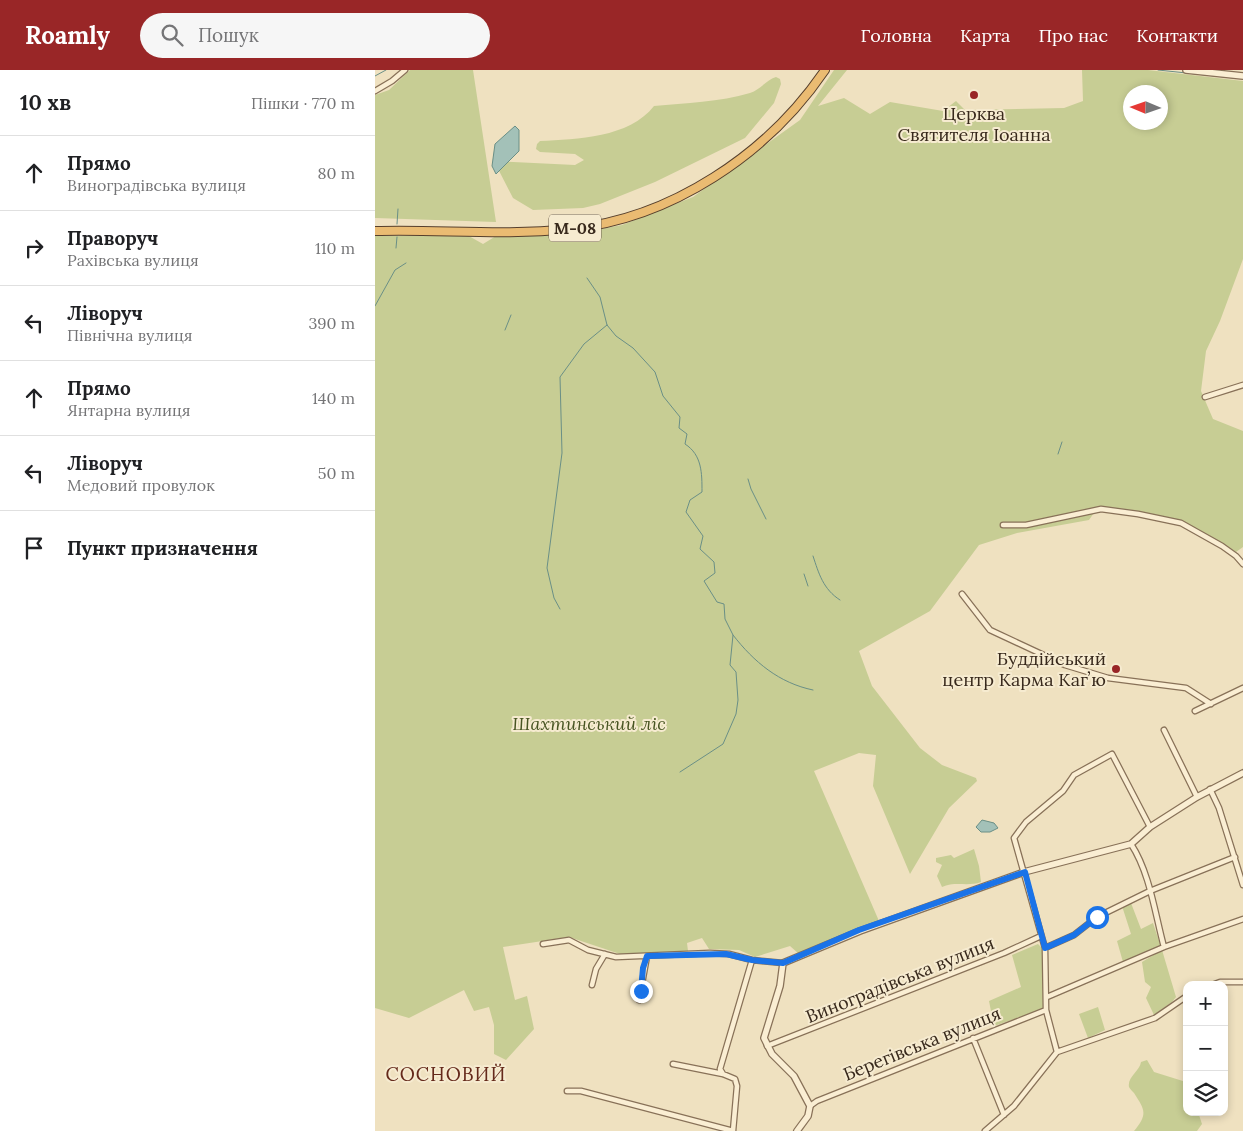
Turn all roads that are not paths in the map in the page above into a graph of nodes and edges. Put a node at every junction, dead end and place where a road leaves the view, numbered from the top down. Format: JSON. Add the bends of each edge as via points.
{"nodes":[{"id":1,"x":405,"y":70,"type":"edge"},
{"id":2,"x":825,"y":70,"type":"edge"},
{"id":3,"x":1186,"y":70,"type":"edge"},
{"id":4,"x":1243,"y":76,"type":"edge"},
{"id":5,"x":375,"y":91,"type":"edge"},
{"id":6,"x":375,"y":231,"type":"edge"},
{"id":7,"x":1243,"y":386,"type":"edge"},
{"id":8,"x":1205,"y":397,"type":"dead end"},
{"id":9,"x":1003,"y":525,"type":"dead end"},
{"id":10,"x":1243,"y":564,"type":"edge"},
{"id":11,"x":963,"y":594,"type":"dead end"},
{"id":12,"x":1243,"y":688,"type":"edge"},
{"id":13,"x":1211,"y":704,"type":"junction"},
{"id":14,"x":1195,"y":711,"type":"dead end"},
{"id":15,"x":1164,"y":730,"type":"dead end"},
{"id":16,"x":1243,"y":774,"type":"edge"},
{"id":17,"x":1210,"y":790,"type":"junction"},
{"id":18,"x":1197,"y":797,"type":"junction"},
{"id":19,"x":1149,"y":827,"type":"junction"},
{"id":20,"x":1131,"y":844,"type":"junction"},
{"id":21,"x":1235,"y":857,"type":"junction"},
{"id":22,"x":1025,"y":872,"type":"junction"},
{"id":23,"x":1243,"y":886,"type":"edge"},
{"id":24,"x":1150,"y":891,"type":"junction"},
{"id":25,"x":1243,"y":919,"type":"edge"},
{"id":26,"x":1041,"y":936,"type":"junction"},
{"id":27,"x":543,"y":944,"type":"dead end"},
{"id":28,"x":1164,"y":947,"type":"junction"},
{"id":29,"x":1045,"y":948,"type":"junction"},
{"id":30,"x":605,"y":954,"type":"junction"},
{"id":31,"x":647,"y":956,"type":"junction"},
{"id":32,"x":752,"y":960,"type":"junction"},
{"id":33,"x":783,"y":963,"type":"junction"},
{"id":34,"x":1228,"y":982,"type":"edge"},
{"id":35,"x":1243,"y":982,"type":"edge"},
{"id":36,"x":592,"y":985,"type":"dead end"},
{"id":37,"x":1047,"y":997,"type":"junction"},
{"id":38,"x":1183,"y":999,"type":"edge"},
{"id":39,"x":639,"y":1000,"type":"dead end"},
{"id":40,"x":1046,"y":1010,"type":"junction"},
{"id":41,"x":973,"y":1038,"type":"junction"},
{"id":42,"x":767,"y":1046,"type":"junction"},
{"id":43,"x":1057,"y":1052,"type":"junction"},
{"id":44,"x":673,"y":1064,"type":"dead end"},
{"id":45,"x":723,"y":1074,"type":"junction"},
{"id":46,"x":567,"y":1091,"type":"dead end"},
{"id":47,"x":810,"y":1106,"type":"junction"},
{"id":48,"x":1004,"y":1115,"type":"junction"},
{"id":49,"x":733,"y":1131,"type":"edge"},
{"id":50,"x":797,"y":1131,"type":"edge"},
{"id":51,"x":985,"y":1131,"type":"edge"}],
"edges":[{"from":1,"to":5,"type":"street"},
{"from":2,"to":6,"type":"highway","number":"М-08","via":[[783,122],[743,157],[693,189],[634,215],[596,225],[538,231]]},
{"from":3,"to":4,"type":"street"},
{"from":7,"to":8,"type":"street"},
{"from":9,"to":10,"type":"street","via":[[1025,525],[1101,509],[1138,514],[1181,524],[1222,546]]},
{"from":11,"to":13,"type":"street","via":[[990,630],[1057,661],[1108,678],[1185,688]]},
{"from":12,"to":13,"type":"street"},
{"from":13,"to":14,"type":"street"},
{"from":15,"to":18,"type":"street"},
{"from":16,"to":17,"type":"street"},
{"from":17,"to":18,"type":"street"},
{"from":17,"to":21,"type":"street"},
{"from":18,"to":19,"type":"street"},
{"from":19,"to":20,"type":"street"},
{"from":19,"to":22,"type":"street","via":[[1112,754],[1074,775],[1063,791],[1020,829],[1015,838],[1015,848]]},
{"from":20,"to":22,"type":"street"},
{"from":20,"to":24,"type":"street"},
{"from":21,"to":23,"type":"street"},
{"from":21,"to":24,"type":"street"},
{"from":22,"to":26,"type":"street"},
{"from":22,"to":33,"type":"street","via":[[859,930]]},
{"from":24,"to":28,"type":"street"},
{"from":24,"to":29,"type":"street"},
{"from":25,"to":28,"type":"street"},
{"from":26,"to":29,"type":"street"},
{"from":26,"to":42,"type":"street","name":"Виноградівська вулиця"},
{"from":27,"to":30,"type":"street","via":[[569,940]]},
{"from":28,"to":37,"type":"street"},
{"from":29,"to":37,"type":"street"},
{"from":30,"to":31,"type":"street"},
{"from":30,"to":36,"type":"street"},
{"from":31,"to":32,"type":"street","via":[[710,953]]},
{"from":31,"to":39,"type":"street"},
{"from":32,"to":33,"type":"street"},
{"from":32,"to":45,"type":"street","via":[[720,1069]]},
{"from":33,"to":42,"type":"street","via":[[780,986],[764,1034]]},
{"from":34,"to":35,"type":"street"},
{"from":37,"to":40,"type":"street"},
{"from":38,"to":43,"type":"street","via":[[1140,1025]]},
{"from":40,"to":41,"type":"street","name":"Берегівська вулиця"},
{"from":40,"to":43,"type":"street"},
{"from":41,"to":47,"type":"street","name":"Берегівська вулиця"},
{"from":41,"to":48,"type":"street"},
{"from":42,"to":47,"type":"street","via":[[794,1076]]},
{"from":43,"to":48,"type":"street"},
{"from":44,"to":45,"type":"street"},
{"from":45,"to":49,"type":"street","via":[[735,1080],[737,1086]]},
{"from":46,"to":49,"type":"street","via":[[581,1091]]},
{"from":47,"to":50,"type":"street","via":[[808,1116]]},
{"from":48,"to":51,"type":"street"}]}
